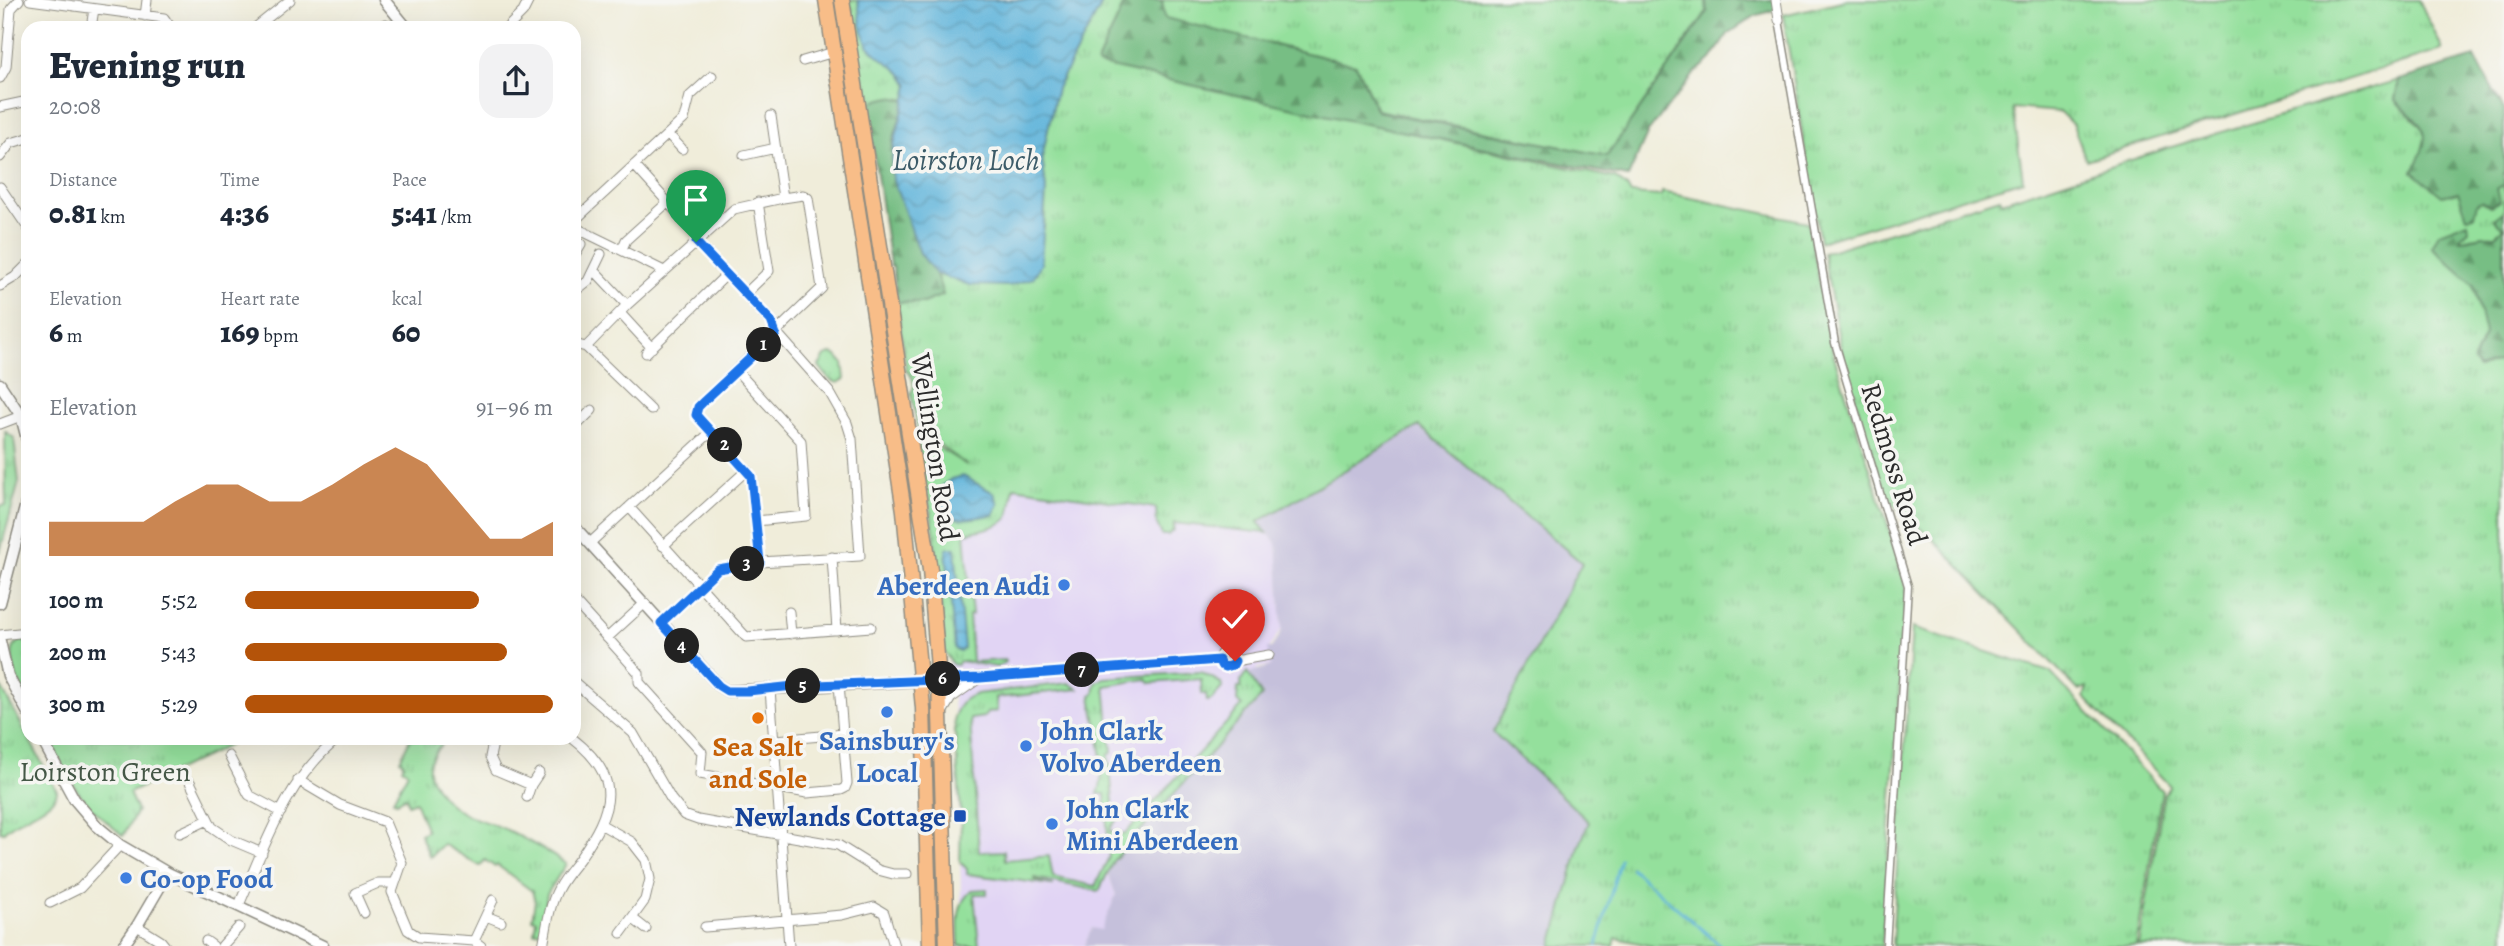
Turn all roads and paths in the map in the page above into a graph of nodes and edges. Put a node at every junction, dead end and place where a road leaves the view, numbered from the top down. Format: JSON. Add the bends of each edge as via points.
{"nodes":[{"id":1,"x":19,"y":0,"type":"edge"},
{"id":2,"x":30,"y":0,"type":"edge"},
{"id":3,"x":147,"y":0,"type":"edge"},
{"id":4,"x":290,"y":0,"type":"edge"},
{"id":5,"x":384,"y":0,"type":"edge"},
{"id":6,"x":529,"y":0,"type":"edge"},
{"id":7,"x":825,"y":0,"type":"edge"},
{"id":8,"x":842,"y":0,"type":"edge"},
{"id":9,"x":1776,"y":0,"type":"edge"},
{"id":10,"x":94,"y":9,"type":"junction"},
{"id":11,"x":145,"y":16,"type":"junction"},
{"id":12,"x":1779,"y":20,"type":"joint"},
{"id":13,"x":92,"y":21,"type":"edge"},
{"id":14,"x":165,"y":21,"type":"edge"},
{"id":15,"x":264,"y":21,"type":"edge"},
{"id":16,"x":401,"y":21,"type":"edge"},
{"id":17,"x":514,"y":21,"type":"edge"},
{"id":18,"x":834,"y":52,"type":"junction"},
{"id":19,"x":803,"y":61,"type":"dead end"},
{"id":20,"x":712,"y":76,"type":"dead end"},
{"id":21,"x":0,"y":78,"type":"edge"},
{"id":22,"x":21,"y":102,"type":"edge"},
{"id":23,"x":0,"y":107,"type":"edge"},
{"id":24,"x":771,"y":116,"type":"dead end"},
{"id":25,"x":668,"y":134,"type":"junction"},
{"id":26,"x":21,"y":140,"type":"edge"},
{"id":27,"x":776,"y":148,"type":"junction"},
{"id":28,"x":682,"y":149,"type":"dead end"},
{"id":29,"x":744,"y":155,"type":"dead end"},
{"id":30,"x":0,"y":157,"type":"edge"},
{"id":31,"x":634,"y":165,"type":"junction"},
{"id":32,"x":0,"y":187,"type":"edge"},
{"id":33,"x":783,"y":198,"type":"junction"},
{"id":34,"x":668,"y":202,"type":"junction"},
{"id":35,"x":758,"y":202,"type":"junction"},
{"id":36,"x":581,"y":217,"type":"edge"},
{"id":37,"x":21,"y":218,"type":"edge"},
{"id":38,"x":581,"y":228,"type":"edge"},
{"id":39,"x":691,"y":228,"type":"dead end"},
{"id":40,"x":696,"y":242,"type":"junction"},
{"id":41,"x":622,"y":249,"type":"junction"},
{"id":42,"x":601,"y":254,"type":"dead end"},
{"id":43,"x":594,"y":270,"type":"junction"},
{"id":44,"x":21,"y":271,"type":"edge"},
{"id":45,"x":664,"y":271,"type":"junction"},
{"id":46,"x":727,"y":274,"type":"junction"},
{"id":47,"x":0,"y":286,"type":"edge"},
{"id":48,"x":581,"y":286,"type":"edge"},
{"id":49,"x":745,"y":294,"type":"junction"},
{"id":50,"x":627,"y":305,"type":"junction"},
{"id":51,"x":620,"y":313,"type":"junction"},
{"id":52,"x":776,"y":334,"type":"junction"},
{"id":53,"x":581,"y":345,"type":"edge"},
{"id":54,"x":586,"y":346,"type":"junction"},
{"id":55,"x":736,"y":370,"type":"junction"},
{"id":56,"x":0,"y":384,"type":"edge"},
{"id":57,"x":592,"y":410,"type":"dead end"},
{"id":58,"x":651,"y":410,"type":"dead end"},
{"id":59,"x":21,"y":416,"type":"joint"},
{"id":60,"x":581,"y":421,"type":"edge"},
{"id":61,"x":0,"y":424,"type":"edge"},
{"id":62,"x":712,"y":431,"type":"junction"},
{"id":63,"x":747,"y":470,"type":"junction"},
{"id":64,"x":629,"y":507,"type":"junction"},
{"id":65,"x":755,"y":522,"type":"junction"},
{"id":66,"x":21,"y":533,"type":"edge"},
{"id":67,"x":581,"y":533,"type":"edge"},
{"id":68,"x":590,"y":543,"type":"junction"},
{"id":69,"x":663,"y":546,"type":"junction"},
{"id":70,"x":832,"y":557,"type":"junction"},
{"id":71,"x":760,"y":562,"type":"junction"},
{"id":72,"x":699,"y":585,"type":"junction"},
{"id":73,"x":0,"y":603,"type":"edge"},
{"id":74,"x":644,"y":604,"type":"junction"},
{"id":75,"x":581,"y":609,"type":"edge"},
{"id":76,"x":789,"y":612,"type":"dead end"},
{"id":77,"x":661,"y":623,"type":"junction"},
{"id":78,"x":871,"y":627,"type":"dead end"},
{"id":79,"x":837,"y":630,"type":"junction"},
{"id":80,"x":21,"y":633,"type":"edge"},
{"id":81,"x":791,"y":634,"type":"junction"},
{"id":82,"x":0,"y":635,"type":"edge"},
{"id":83,"x":607,"y":638,"type":"junction"},
{"id":84,"x":0,"y":641,"type":"edge"},
{"id":85,"x":1269,"y":655,"type":"dead end"},
{"id":86,"x":980,"y":678,"type":"junction"},
{"id":87,"x":920,"y":680,"type":"junction"},
{"id":88,"x":939,"y":680,"type":"junction"},
{"id":89,"x":839,"y":684,"type":"junction"},
{"id":90,"x":581,"y":688,"type":"edge"},
{"id":91,"x":770,"y":689,"type":"junction"},
{"id":92,"x":21,"y":700,"type":"edge"},
{"id":93,"x":941,"y":719,"type":"junction"},
{"id":94,"x":844,"y":734,"type":"junction"},
{"id":95,"x":776,"y":740,"type":"junction"},
{"id":96,"x":45,"y":745,"type":"edge"},
{"id":97,"x":331,"y":745,"type":"edge"},
{"id":98,"x":493,"y":745,"type":"edge"},
{"id":99,"x":581,"y":745,"type":"edge"},
{"id":100,"x":229,"y":756,"type":"dead end"},
{"id":101,"x":539,"y":773,"type":"dead end"},
{"id":102,"x":298,"y":780,"type":"junction"},
{"id":103,"x":190,"y":782,"type":"dead end"},
{"id":104,"x":531,"y":785,"type":"junction"},
{"id":105,"x":778,"y":789,"type":"junction"},
{"id":106,"x":527,"y":797,"type":"dead end"},
{"id":107,"x":281,"y":812,"type":"junction"},
{"id":108,"x":208,"y":820,"type":"junction"},
{"id":109,"x":602,"y":825,"type":"junction"},
{"id":110,"x":180,"y":833,"type":"dead end"},
{"id":111,"x":782,"y":835,"type":"junction"},
{"id":112,"x":120,"y":845,"type":"junction"},
{"id":113,"x":262,"y":853,"type":"junction"},
{"id":114,"x":168,"y":873,"type":"junction"},
{"id":115,"x":908,"y":874,"type":"dead end"},
{"id":116,"x":394,"y":883,"type":"junction"},
{"id":117,"x":493,"y":900,"type":"dead end"},
{"id":118,"x":50,"y":903,"type":"dead end"},
{"id":119,"x":239,"y":905,"type":"junction"},
{"id":120,"x":364,"y":913,"type":"dead end"},
{"id":121,"x":486,"y":916,"type":"junction"},
{"id":122,"x":632,"y":918,"type":"junction"},
{"id":123,"x":787,"y":920,"type":"junction"},
{"id":124,"x":500,"y":922,"type":"dead end"},
{"id":125,"x":137,"y":926,"type":"junction"},
{"id":126,"x":239,"y":927,"type":"dead end"},
{"id":127,"x":705,"y":927,"type":"dead end"},
{"id":128,"x":646,"y":929,"type":"dead end"},
{"id":129,"x":621,"y":933,"type":"dead end"},
{"id":130,"x":454,"y":942,"type":"edge"},
{"id":131,"x":478,"y":944,"type":"edge"},
{"id":132,"x":123,"y":946,"type":"edge"},
{"id":133,"x":164,"y":946,"type":"edge"},
{"id":134,"x":222,"y":946,"type":"edge"},
{"id":135,"x":323,"y":946,"type":"edge"},
{"id":136,"x":543,"y":946,"type":"edge"},
{"id":137,"x":789,"y":946,"type":"edge"},
{"id":138,"x":894,"y":946,"type":"edge"},
{"id":139,"x":930,"y":946,"type":"edge"},
{"id":140,"x":947,"y":946,"type":"edge"},
{"id":141,"x":1886,"y":946,"type":"edge"}],
"edges":[{"from":1,"to":21,"type":"street","via":[[11,9],[6,67]]},
{"from":2,"to":10,"type":"street"},
{"from":3,"to":11,"type":"street"},
{"from":4,"to":15,"type":"street"},
{"from":5,"to":16,"type":"street"},
{"from":6,"to":17,"type":"street"},
{"from":7,"to":18,"type":"main road","name":"Wellington Road"},
{"from":8,"to":88,"type":"main road","name":"Wellington Road","via":[[923,520]]},
{"from":9,"to":12,"type":"street","name":"Redmoss Road"},
{"from":10,"to":11,"type":"street"},
{"from":10,"to":13,"type":"street"},
{"from":11,"to":14,"type":"street"},
{"from":12,"to":141,"type":"street","name":"Redmoss Road","via":[[1835,343],[1908,586]]},
{"from":18,"to":19,"type":"street"},
{"from":18,"to":87,"type":"main road","name":"Wellington Road","via":[[904,511]]},
{"from":20,"to":25,"type":"street","via":[[690,96],[687,116]]},
{"from":22,"to":23,"type":"street"},
{"from":24,"to":27,"type":"street"},
{"from":25,"to":28,"type":"street"},
{"from":25,"to":31,"type":"street"},
{"from":26,"to":30,"type":"street","via":[[11,143]]},
{"from":27,"to":29,"type":"street"},
{"from":27,"to":33,"type":"street"},
{"from":31,"to":34,"type":"street"},
{"from":31,"to":36,"type":"street"},
{"from":32,"to":37,"type":"street"},
{"from":33,"to":35,"type":"street"},
{"from":33,"to":52,"type":"street","via":[[808,198],[822,288]]},
{"from":34,"to":39,"type":"street"},
{"from":34,"to":41,"type":"street"},
{"from":35,"to":40,"type":"street","via":[[734,209]]},
{"from":35,"to":49,"type":"street","via":[[769,271]]},
{"from":38,"to":41,"type":"street"},
{"from":40,"to":45,"type":"street"},
{"from":40,"to":46,"type":"street"},
{"from":41,"to":45,"type":"street"},
{"from":42,"to":43,"type":"street"},
{"from":43,"to":48,"type":"street"},
{"from":43,"to":50,"type":"street"},
{"from":44,"to":47,"type":"street"},
{"from":45,"to":50,"type":"street"},
{"from":46,"to":49,"type":"street"},
{"from":46,"to":51,"type":"street","via":[[649,351]]},
{"from":49,"to":52,"type":"street","via":[[775,326]]},
{"from":50,"to":51,"type":"street"},
{"from":51,"to":54,"type":"street"},
{"from":52,"to":55,"type":"street"},
{"from":52,"to":70,"type":"street","via":[[830,393],[852,439],[860,556]]},
{"from":53,"to":54,"type":"street"},
{"from":54,"to":58,"type":"street"},
{"from":55,"to":62,"type":"street","via":[[698,407],[696,415]]},
{"from":55,"to":65,"type":"street","via":[[801,441],[806,516]]},
{"from":56,"to":59,"type":"street"},
{"from":57,"to":60,"type":"street"},
{"from":59,"to":61,"type":"street"},
{"from":62,"to":63,"type":"street"},
{"from":62,"to":64,"type":"street"},
{"from":63,"to":65,"type":"street"},
{"from":63,"to":69,"type":"street"},
{"from":64,"to":68,"type":"street"},
{"from":64,"to":69,"type":"street"},
{"from":65,"to":71,"type":"street"},
{"from":66,"to":73,"type":"street"},
{"from":67,"to":68,"type":"street"},
{"from":68,"to":74,"type":"street"},
{"from":69,"to":72,"type":"street"},
{"from":70,"to":71,"type":"street"},
{"from":70,"to":79,"type":"street"},
{"from":71,"to":72,"type":"street","via":[[718,569]]},
{"from":72,"to":77,"type":"street"},
{"from":72,"to":81,"type":"street","via":[[746,637]]},
{"from":74,"to":77,"type":"street"},
{"from":74,"to":83,"type":"street"},
{"from":75,"to":83,"type":"street"},
{"from":76,"to":81,"type":"street"},
{"from":77,"to":91,"type":"street","via":[[727,691]]},
{"from":78,"to":79,"type":"street"},
{"from":79,"to":81,"type":"street"},
{"from":80,"to":82,"type":"street"},
{"from":83,"to":105,"type":"street","via":[[639,673],[639,682],[702,752],[700,774]]},
{"from":84,"to":92,"type":"street","via":[[8,676]]},
{"from":85,"to":86,"type":"street","via":[[1235,661],[1234,654],[1227,651],[1219,660]]},
{"from":86,"to":88,"type":"street"},
{"from":86,"to":93,"type":"street","via":[[951,698]]},
{"from":87,"to":88,"type":"street"},
{"from":87,"to":89,"type":"street"},
{"from":87,"to":139,"type":"main road","name":"Wellington Road"},
{"from":88,"to":93,"type":"main road","name":"Wellington Road"},
{"from":89,"to":91,"type":"street"},
{"from":89,"to":94,"type":"street"},
{"from":90,"to":111,"type":"street","via":[[633,733],[684,815]]},
{"from":91,"to":95,"type":"street"},
{"from":93,"to":140,"type":"main road","name":"Wellington Road"},
{"from":94,"to":95,"type":"street"},
{"from":94,"to":105,"type":"street","via":[[845,788],[807,793]]},
{"from":95,"to":105,"type":"street"},
{"from":96,"to":112,"type":"street","via":[[74,799]]},
{"from":97,"to":102,"type":"street"},
{"from":98,"to":104,"type":"street","via":[[490,757],[496,770]]},
{"from":99,"to":109,"type":"street","via":[[600,765],[606,780],[608,803]]},
{"from":100,"to":107,"type":"street","via":[[249,795]]},
{"from":101,"to":104,"type":"street"},
{"from":102,"to":107,"type":"street"},
{"from":102,"to":116,"type":"street","via":[[340,805],[385,822],[402,863]]},
{"from":103,"to":108,"type":"street"},
{"from":104,"to":106,"type":"street"},
{"from":105,"to":111,"type":"street"},
{"from":107,"to":113,"type":"street"},
{"from":108,"to":110,"type":"street"},
{"from":108,"to":113,"type":"street","via":[[221,834]]},
{"from":109,"to":122,"type":"street","via":[[632,842],[646,860],[650,879],[645,900]]},
{"from":109,"to":136,"type":"street","via":[[559,886]]},
{"from":111,"to":115,"type":"street","via":[[838,845],[878,870]]},
{"from":111,"to":123,"type":"street"},
{"from":112,"to":114,"type":"street"},
{"from":112,"to":118,"type":"street","via":[[80,888]]},
{"from":113,"to":119,"type":"street"},
{"from":114,"to":119,"type":"street"},
{"from":114,"to":125,"type":"street"},
{"from":116,"to":120,"type":"street","via":[[378,883],[355,893]]},
{"from":116,"to":130,"type":"street","via":[[393,892],[408,930],[419,937]]},
{"from":117,"to":121,"type":"street"},
{"from":119,"to":135,"type":"street"},
{"from":121,"to":124,"type":"street"},
{"from":121,"to":131,"type":"street"},
{"from":122,"to":128,"type":"street"},
{"from":122,"to":129,"type":"street"},
{"from":123,"to":127,"type":"street"},
{"from":123,"to":137,"type":"street"},
{"from":123,"to":138,"type":"street","via":[[874,908],[884,912]]},
{"from":125,"to":132,"type":"street"},
{"from":125,"to":133,"type":"street"},
{"from":126,"to":134,"type":"street"},
{"from":130,"to":131,"type":"street"}]}
